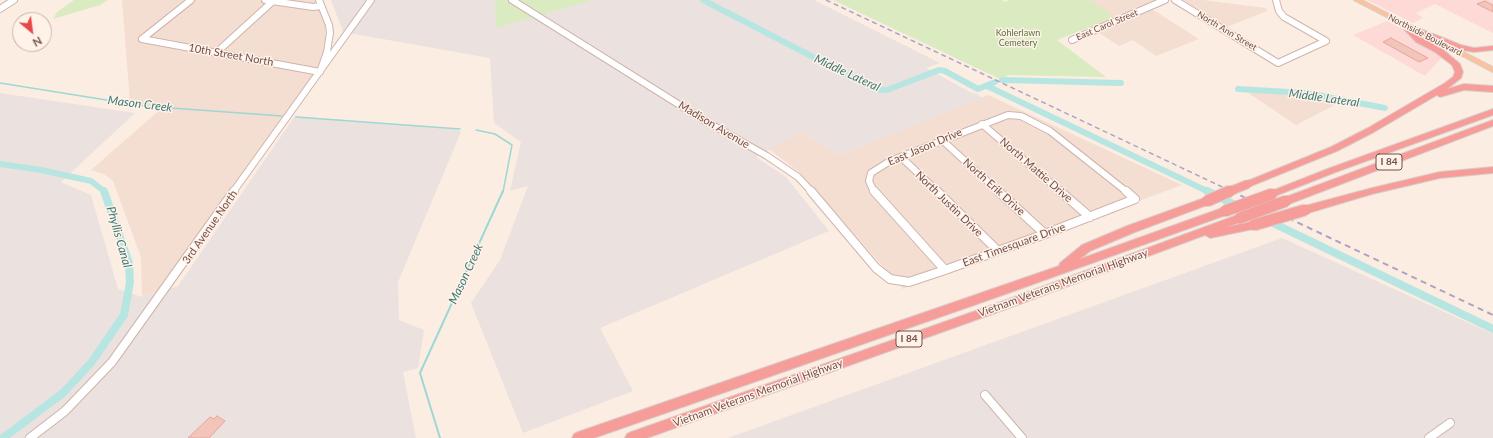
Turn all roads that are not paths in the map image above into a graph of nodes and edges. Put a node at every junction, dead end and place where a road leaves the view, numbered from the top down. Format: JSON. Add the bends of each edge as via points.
{"nodes":[{"id":1,"x":14,"y":0,"type":"edge"},
{"id":2,"x":191,"y":0,"type":"edge"},
{"id":3,"x":265,"y":0,"type":"edge"},
{"id":4,"x":372,"y":0,"type":"edge"},
{"id":5,"x":512,"y":0,"type":"edge"},
{"id":6,"x":1165,"y":0,"type":"edge"},
{"id":7,"x":1175,"y":0,"type":"edge"},
{"id":8,"x":1276,"y":0,"type":"edge"},
{"id":9,"x":1357,"y":0,"type":"edge"},
{"id":10,"x":273,"y":1,"type":"junction"},
{"id":11,"x":320,"y":3,"type":"edge"},
{"id":12,"x":0,"y":9,"type":"edge"},
{"id":13,"x":1403,"y":23,"type":"junction"},
{"id":14,"x":1072,"y":40,"type":"dead end"},
{"id":15,"x":1493,"y":48,"type":"edge"},
{"id":16,"x":217,"y":52,"type":"junction"},
{"id":17,"x":1493,"y":70,"type":"edge"},
{"id":18,"x":320,"y":72,"type":"junction"},
{"id":19,"x":1493,"y":89,"type":"edge"},
{"id":20,"x":1420,"y":101,"type":"junction"},
{"id":21,"x":1493,"y":112,"type":"edge"},
{"id":22,"x":1493,"y":123,"type":"edge"},
{"id":23,"x":982,"y":124,"type":"junction"},
{"id":24,"x":942,"y":140,"type":"junction"},
{"id":25,"x":901,"y":157,"type":"junction"},
{"id":26,"x":1493,"y":170,"type":"edge"},
{"id":27,"x":1135,"y":199,"type":"joint"},
{"id":28,"x":1090,"y":217,"type":"junction"},
{"id":29,"x":1045,"y":234,"type":"junction"},
{"id":30,"x":1186,"y":238,"type":"junction"},
{"id":31,"x":998,"y":251,"type":"junction"},
{"id":32,"x":945,"y":270,"type":"junction"},
{"id":33,"x":1058,"y":271,"type":"junction"},
{"id":34,"x":890,"y":279,"type":"joint"},
{"id":35,"x":985,"y":395,"type":"dead end"},
{"id":36,"x":1450,"y":423,"type":"dead end"},
{"id":37,"x":30,"y":438,"type":"edge"},
{"id":38,"x":578,"y":438,"type":"edge"},
{"id":39,"x":631,"y":438,"type":"edge"},
{"id":40,"x":1022,"y":438,"type":"edge"},
{"id":41,"x":1429,"y":438,"type":"edge"}],
"edges":[{"from":1,"to":12,"type":"street"},
{"from":2,"to":16,"type":"street","name":"10th Street North","via":[[142,39]]},
{"from":3,"to":10,"type":"street"},
{"from":4,"to":18,"type":"street","name":"3rd Avenue North"},
{"from":5,"to":34,"type":"street","name":"Madison Avenue","via":[[798,177],[876,268]]},
{"from":6,"to":14,"type":"street","name":"East Carol Street"},
{"from":7,"to":8,"type":"street","name":"North Ann Street","via":[[1278,63],[1326,41],[1284,17]]},
{"from":9,"to":13,"type":"main road","name":"Northside Boulevard"},
{"from":10,"to":11,"type":"street","via":[[314,7]]},
{"from":10,"to":16,"type":"street"},
{"from":11,"to":18,"type":"street","via":[[330,33]]},
{"from":13,"to":15,"type":"highway","via":[[1459,47],[1474,50]]},
{"from":13,"to":17,"type":"main road","name":"Northside Boulevard"},
{"from":13,"to":20,"type":"highway","via":[[1419,40],[1456,64],[1459,72],[1457,78],[1448,85]]},
{"from":16,"to":18,"type":"street","name":"10th Street North"},
{"from":18,"to":37,"type":"street","name":"3rd Avenue North","via":[[112,362],[66,412]]},
{"from":19,"to":20,"type":"highway","via":[[1464,87]]},
{"from":20,"to":33,"type":"highway","bridge":true,"via":[[1334,149],[1086,248]]},
{"from":21,"to":33,"type":"highway","name":"Vietnam Veterans Memorial Highway","number":"I 84","bridge":true},
{"from":22,"to":30,"type":"highway","name":"Vietnam Veterans Memorial Highway","number":"I 84","bridge":true},
{"from":23,"to":24,"type":"street","name":"East Jason Drive"},
{"from":23,"to":27,"type":"street","name":"East Jason Drive","via":[[1008,115],[1030,120],[1050,130]]},
{"from":23,"to":28,"type":"street","name":"North Mattie Drive"},
{"from":24,"to":25,"type":"street","name":"East Jason Drive"},
{"from":24,"to":29,"type":"street","name":"North Erik Drive"},
{"from":25,"to":31,"type":"street","name":"North Justin Drive"},
{"from":25,"to":32,"type":"street","name":"East Jason Drive","via":[[871,172],[869,181],[874,192]]},
{"from":26,"to":30,"type":"highway","bridge":true,"via":[[1440,175],[1372,191],[1254,225]]},
{"from":27,"to":28,"type":"street","name":"East Timesquare Drive"},
{"from":28,"to":29,"type":"street","name":"East Timesquare Drive"},
{"from":29,"to":31,"type":"street","name":"East Timesquare Drive"},
{"from":30,"to":39,"type":"highway","name":"Vietnam Veterans Memorial Highway","number":"I 84"},
{"from":31,"to":32,"type":"street","name":"East Timesquare Drive"},
{"from":32,"to":34,"type":"street","name":"East Timesquare Drive","via":[[909,282]]},
{"from":33,"to":38,"type":"highway","name":"Vietnam Veterans Memorial Highway","number":"I 84"},
{"from":35,"to":40,"type":"street"},
{"from":36,"to":41,"type":"street"}]}
